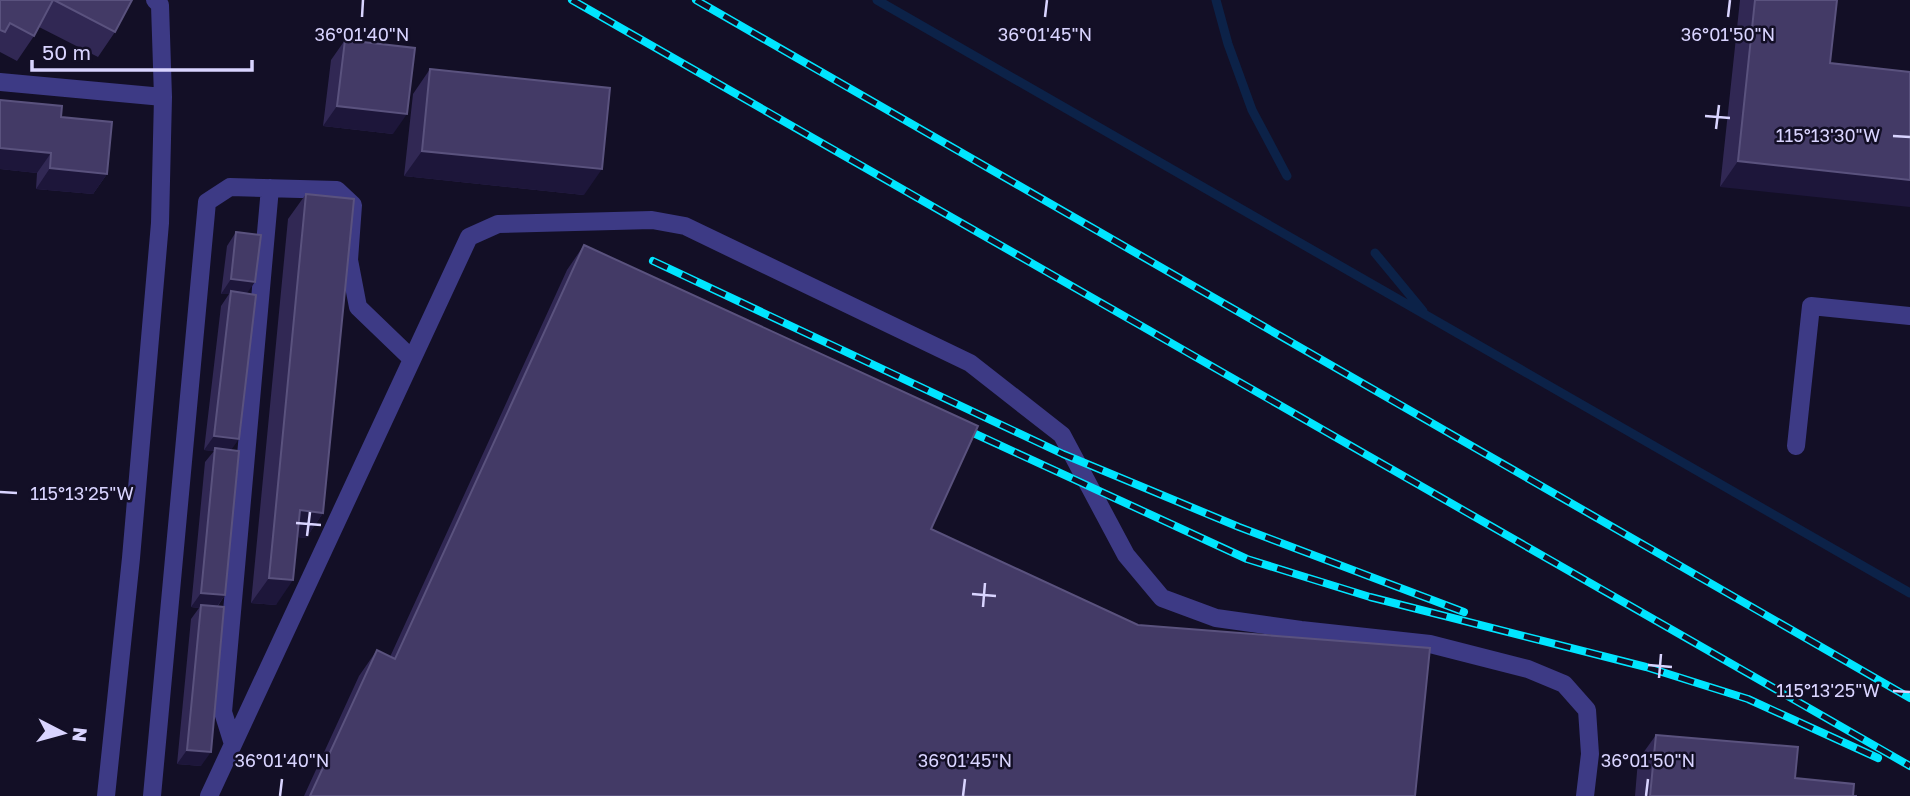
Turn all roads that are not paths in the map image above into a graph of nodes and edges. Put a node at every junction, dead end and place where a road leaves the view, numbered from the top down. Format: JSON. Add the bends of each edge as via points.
{"nodes":[{"id":1,"x":155,"y":0,"type":"edge"},
{"id":2,"x":0,"y":82,"type":"edge"},
{"id":3,"x":163,"y":97,"type":"junction"},
{"id":4,"x":270,"y":188,"type":"junction"},
{"id":5,"x":1910,"y":316,"type":"edge"},
{"id":6,"x":412,"y":359,"type":"junction"},
{"id":7,"x":1796,"y":446,"type":"dead end"},
{"id":8,"x":233,"y":744,"type":"junction"},
{"id":9,"x":106,"y":796,"type":"edge"},
{"id":10,"x":152,"y":796,"type":"edge"},
{"id":11,"x":209,"y":796,"type":"edge"},
{"id":12,"x":1585,"y":796,"type":"edge"}],
"edges":[{"from":1,"to":3,"type":"lane","via":[[160,5]]},
{"from":2,"to":3,"type":"lane"},
{"from":3,"to":9,"type":"lane","via":[[160,223]]},
{"from":4,"to":6,"type":"lane","via":[[337,190],[353,205],[349,260],[358,307]]},
{"from":4,"to":8,"type":"lane","via":[[223,712]]},
{"from":4,"to":10,"type":"lane","via":[[230,187],[207,202]]},
{"from":5,"to":7,"type":"lane","via":[[1811,306]]},
{"from":6,"to":8,"type":"lane"},
{"from":6,"to":12,"type":"lane","via":[[469,237],[498,224],[652,220],[685,226],[970,363],[1062,435],[1126,555],[1163,598],[1216,618],[1430,643],[1528,669],[1564,684],[1587,710],[1590,754]]},
{"from":8,"to":11,"type":"lane"}]}
